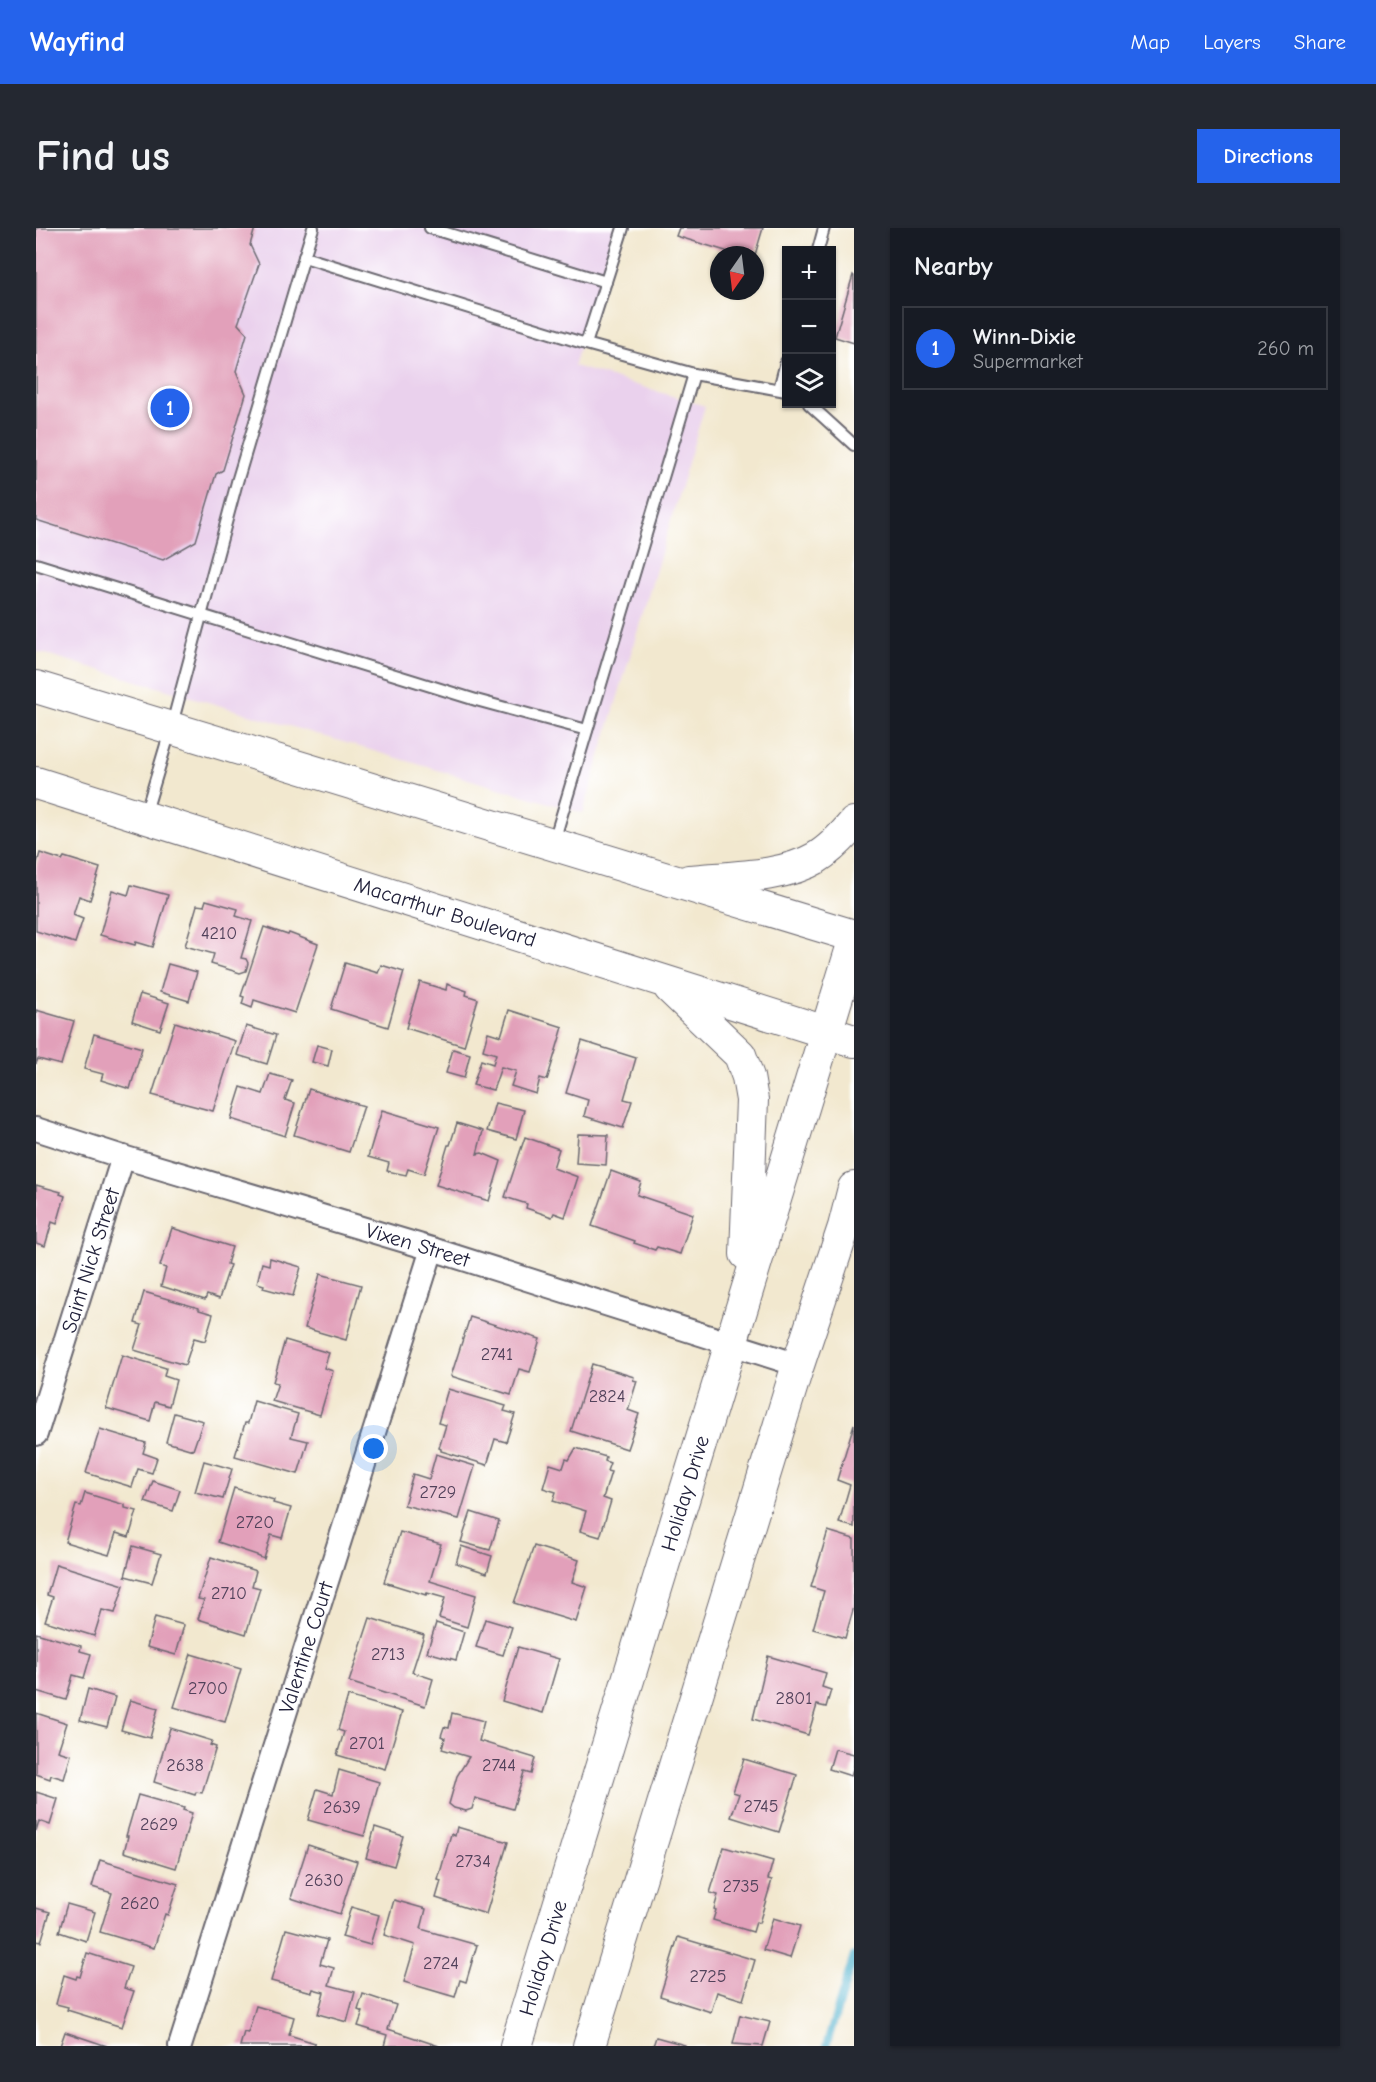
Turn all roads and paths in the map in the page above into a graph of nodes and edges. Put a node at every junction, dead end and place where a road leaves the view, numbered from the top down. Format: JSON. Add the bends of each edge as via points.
{"nodes":[{"id":1,"x":313,"y":228,"type":"edge"},
{"id":2,"x":430,"y":228,"type":"edge"},
{"id":3,"x":623,"y":228,"type":"edge"},
{"id":4,"x":824,"y":228,"type":"edge"},
{"id":5,"x":819,"y":246,"type":"edge"},
{"id":6,"x":304,"y":257,"type":"junction"},
{"id":7,"x":606,"y":282,"type":"junction"},
{"id":8,"x":586,"y":345,"type":"junction"},
{"id":9,"x":694,"y":374,"type":"junction"},
{"id":10,"x":782,"y":390,"type":"edge"},
{"id":11,"x":813,"y":408,"type":"edge"},
{"id":12,"x":854,"y":445,"type":"edge"},
{"id":13,"x":36,"y":564,"type":"edge"},
{"id":14,"x":202,"y":615,"type":"junction"},
{"id":15,"x":36,"y":687,"type":"edge"},
{"id":16,"x":171,"y":728,"type":"junction"},
{"id":17,"x":587,"y":730,"type":"junction"},
{"id":18,"x":36,"y":783,"type":"edge"},
{"id":19,"x":144,"y":817,"type":"junction"},
{"id":20,"x":854,"y":823,"type":"edge"},
{"id":21,"x":553,"y":846,"type":"junction"},
{"id":22,"x":674,"y":883,"type":"junction"},
{"id":23,"x":854,"y":936,"type":"edge"},
{"id":24,"x":854,"y":941,"type":"edge"},
{"id":25,"x":665,"y":983,"type":"junction"},
{"id":26,"x":840,"y":1037,"type":"edge"},
{"id":27,"x":36,"y":1129,"type":"edge"},
{"id":28,"x":123,"y":1157,"type":"junction"},
{"id":29,"x":854,"y":1188,"type":"edge"},
{"id":30,"x":432,"y":1248,"type":"junction"},
{"id":31,"x":745,"y":1295,"type":"junction"},
{"id":32,"x":730,"y":1344,"type":"junction"},
{"id":33,"x":798,"y":1365,"type":"junction"},
{"id":34,"x":36,"y":1434,"type":"edge"},
{"id":35,"x":180,"y":2046,"type":"edge"},
{"id":36,"x":516,"y":2046,"type":"edge"},
{"id":37,"x":589,"y":2046,"type":"edge"}],
"edges":[{"from":1,"to":6,"type":"lane"},
{"from":2,"to":7,"type":"lane"},
{"from":3,"to":7,"type":"lane"},
{"from":4,"to":5,"type":"lane"},
{"from":6,"to":8,"type":"lane"},
{"from":6,"to":14,"type":"lane"},
{"from":7,"to":8,"type":"lane"},
{"from":8,"to":9,"type":"lane"},
{"from":9,"to":10,"type":"lane"},
{"from":9,"to":17,"type":"lane"},
{"from":11,"to":12,"type":"lane"},
{"from":13,"to":14,"type":"lane"},
{"from":14,"to":16,"type":"lane"},
{"from":14,"to":17,"type":"lane","via":[[476,700]]},
{"from":15,"to":16,"type":"street"},
{"from":16,"to":19,"type":"lane"},
{"from":16,"to":21,"type":"street"},
{"from":17,"to":21,"type":"lane"},
{"from":18,"to":19,"type":"street","name":"Macarthur Boulevard"},
{"from":19,"to":25,"type":"street","name":"Macarthur Boulevard"},
{"from":20,"to":22,"type":"street","via":[[816,858],[797,867]]},
{"from":21,"to":22,"type":"street"},
{"from":22,"to":23,"type":"street"},
{"from":24,"to":26,"type":"street","name":"Holiday Drive"},
{"from":25,"to":26,"type":"street","name":"Macarthur Boulevard"},
{"from":25,"to":31,"type":"street","via":[[740,1055],[748,1077],[752,1100]]},
{"from":26,"to":31,"type":"street","name":"Holiday Drive"},
{"from":27,"to":28,"type":"street","name":"Vixen Street"},
{"from":28,"to":30,"type":"street","name":"Vixen Street"},
{"from":28,"to":34,"type":"street","name":"Saint Nick Street"},
{"from":29,"to":33,"type":"street"},
{"from":30,"to":32,"type":"street","name":"Vixen Street"},
{"from":30,"to":35,"type":"street","name":"Valentine Court"},
{"from":31,"to":32,"type":"street","name":"Holiday Drive"},
{"from":32,"to":33,"type":"street","name":"Vixen Street"},
{"from":32,"to":36,"type":"street","name":"Holiday Drive"},
{"from":33,"to":37,"type":"street"}]}
